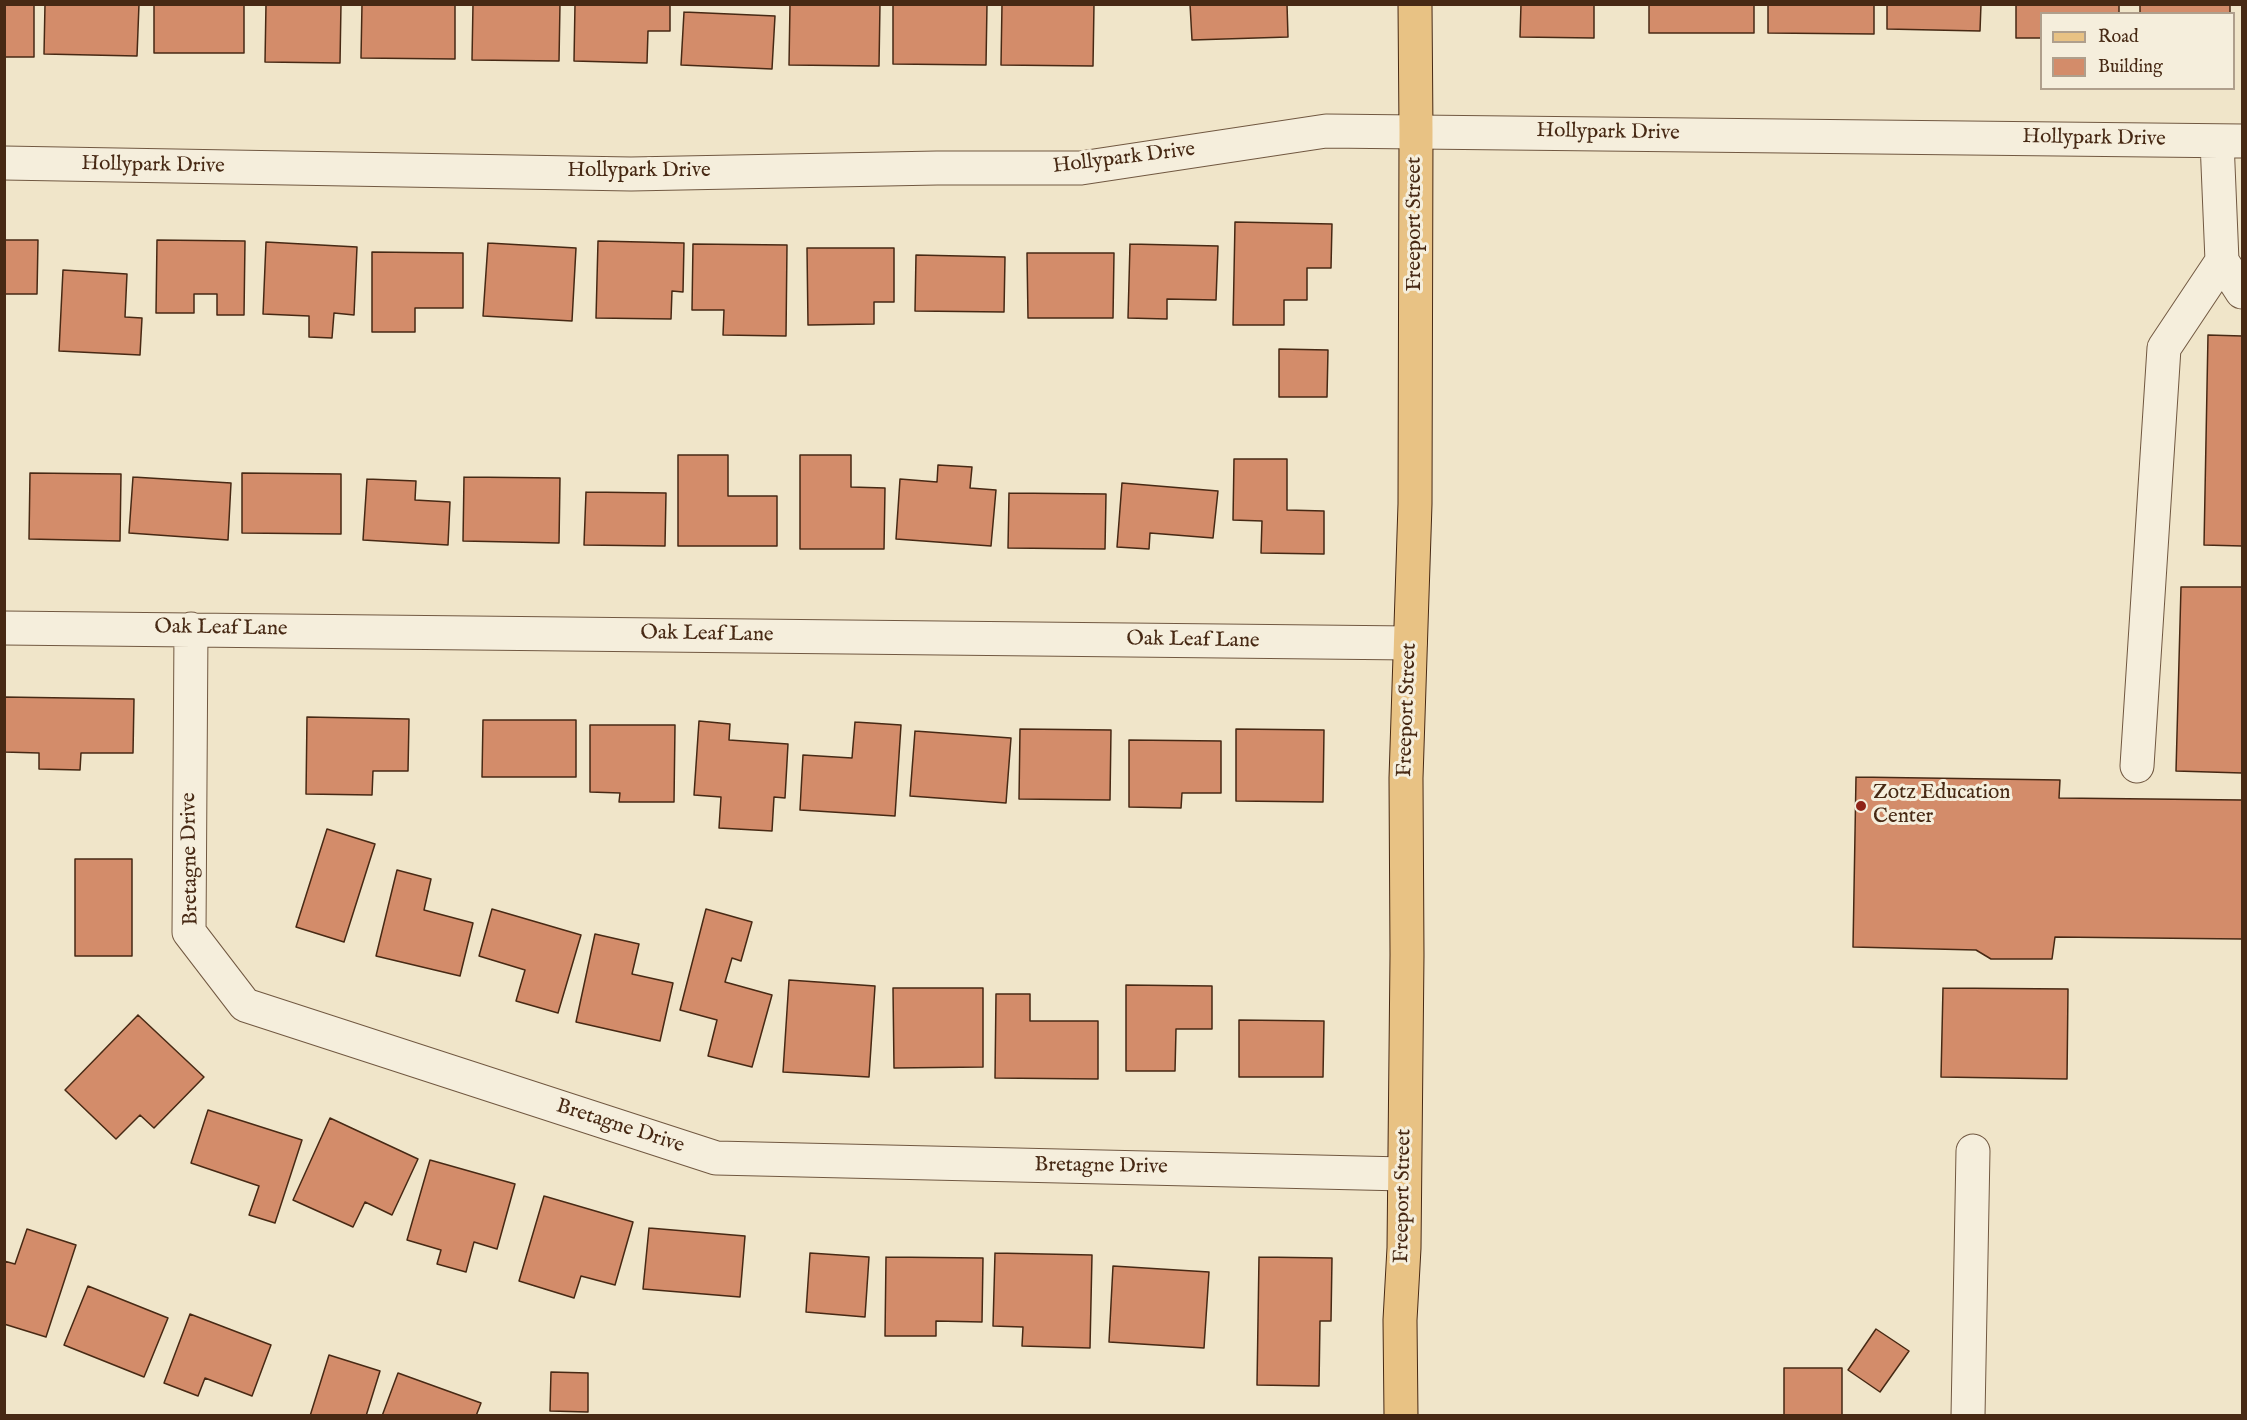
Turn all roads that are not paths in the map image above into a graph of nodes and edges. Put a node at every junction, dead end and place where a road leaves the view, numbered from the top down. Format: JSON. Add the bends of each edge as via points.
{"nodes":[{"id":1,"x":1415,"y":4,"type":"edge"},
{"id":2,"x":1416,"y":131,"type":"junction"},
{"id":3,"x":2230,"y":141,"type":"edge"},
{"id":4,"x":4,"y":163,"type":"edge"},
{"id":5,"x":2222,"y":261,"type":"junction"},
{"id":6,"x":2242,"y":292,"type":"edge"},
{"id":7,"x":4,"y":628,"type":"edge"},
{"id":8,"x":191,"y":628,"type":"junction"},
{"id":9,"x":1410,"y":643,"type":"junction"},
{"id":10,"x":2137,"y":766,"type":"dead end"},
{"id":11,"x":1973,"y":1151,"type":"dead end"},
{"id":12,"x":1404,"y":1174,"type":"junction"},
{"id":13,"x":1401,"y":1416,"type":"edge"},
{"id":14,"x":1968,"y":1416,"type":"edge"}],
"edges":[{"from":1,"to":2,"type":"main road","name":"Freeport Street"},
{"from":2,"to":3,"type":"street","name":"Hollypark Drive"},
{"from":2,"to":4,"type":"street","name":"Hollypark Drive","via":[[1326,131],[1081,168],[631,174]]},
{"from":2,"to":9,"type":"main road","name":"Freeport Street","via":[[1415,504]]},
{"from":3,"to":5,"type":"street"},
{"from":5,"to":6,"type":"street"},
{"from":5,"to":10,"type":"street","via":[[2164,348]]},
{"from":7,"to":8,"type":"street","name":"Oak Leaf Lane"},
{"from":8,"to":9,"type":"street","name":"Oak Leaf Lane"},
{"from":8,"to":12,"type":"street","name":"Bretagne Drive","via":[[189,932],[245,1005],[716,1158]]},
{"from":9,"to":12,"type":"main road","name":"Freeport Street"},
{"from":11,"to":14,"type":"street"},
{"from":12,"to":13,"type":"main road","name":"Freeport Street"}]}
